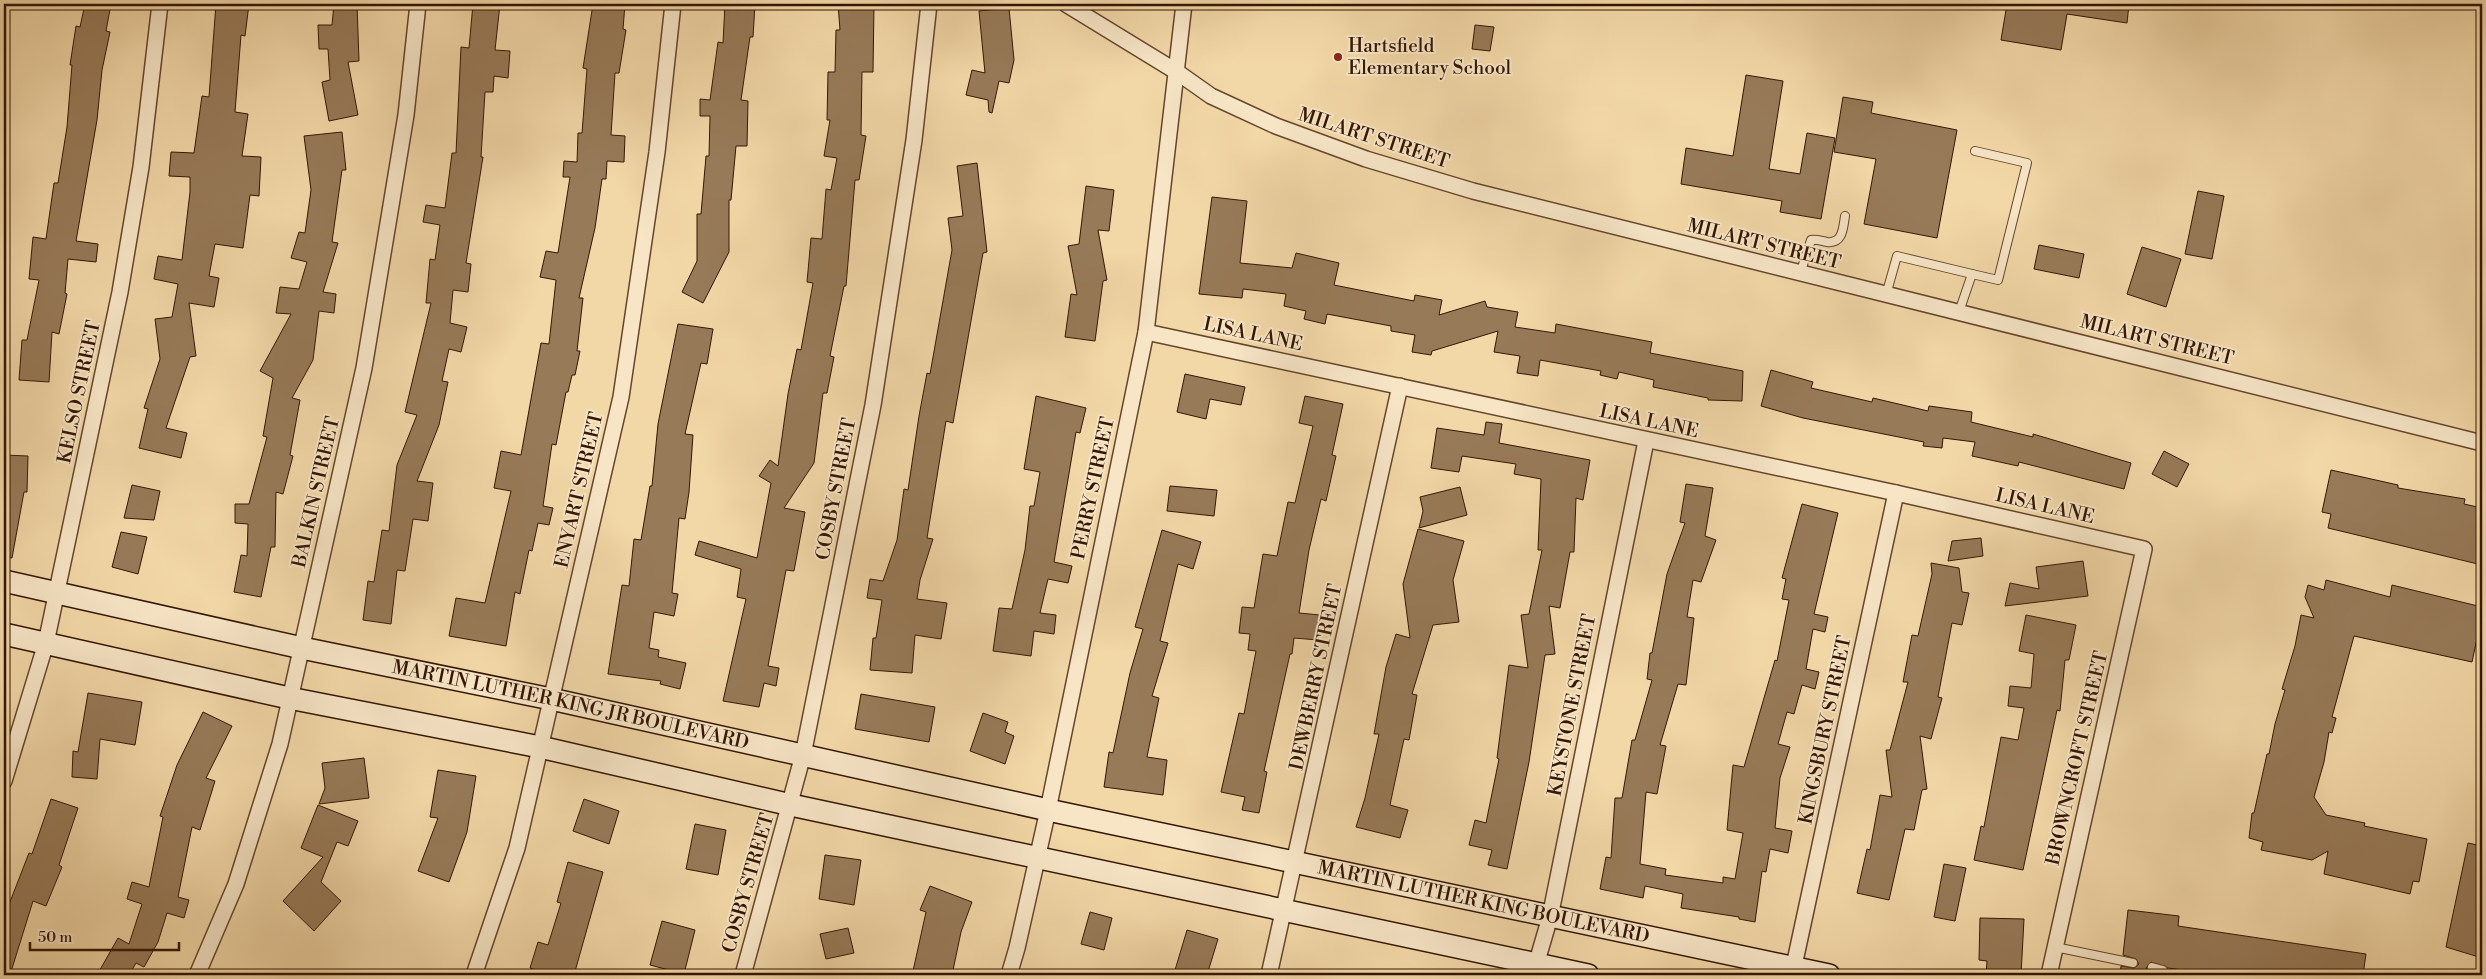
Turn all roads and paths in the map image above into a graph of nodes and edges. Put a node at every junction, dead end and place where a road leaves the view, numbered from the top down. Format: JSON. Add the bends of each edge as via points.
{"nodes":[{"id":1,"x":160,"y":4,"type":"edge"},
{"id":2,"x":418,"y":4,"type":"edge"},
{"id":3,"x":673,"y":4,"type":"edge"},
{"id":4,"x":929,"y":4,"type":"edge"},
{"id":5,"x":1066,"y":4,"type":"edge"},
{"id":6,"x":1184,"y":4,"type":"edge"},
{"id":7,"x":1177,"y":72,"type":"junction"},
{"id":8,"x":1974,"y":151,"type":"dead end"},
{"id":9,"x":1845,"y":216,"type":"dead end"},
{"id":10,"x":1800,"y":274,"type":"junction"},
{"id":11,"x":1972,"y":274,"type":"junction"},
{"id":12,"x":1886,"y":295,"type":"junction"},
{"id":13,"x":1959,"y":312,"type":"junction"},
{"id":14,"x":1146,"y":332,"type":"junction"},
{"id":15,"x":1400,"y":386,"type":"junction"},
{"id":16,"x":1646,"y":441,"type":"junction"},
{"id":17,"x":2482,"y":443,"type":"edge"},
{"id":18,"x":1896,"y":493,"type":"junction"},
{"id":19,"x":2144,"y":549,"type":"joint"},
{"id":20,"x":4,"y":581,"type":"edge"},
{"id":21,"x":57,"y":592,"type":"junction"},
{"id":22,"x":4,"y":634,"type":"edge"},
{"id":23,"x":46,"y":643,"type":"junction"},
{"id":24,"x":302,"y":648,"type":"junction"},
{"id":25,"x":289,"y":698,"type":"junction"},
{"id":26,"x":551,"y":699,"type":"junction"},
{"id":27,"x":540,"y":747,"type":"junction"},
{"id":28,"x":803,"y":755,"type":"junction"},
{"id":29,"x":4,"y":782,"type":"edge"},
{"id":30,"x":791,"y":805,"type":"junction"},
{"id":31,"x":1048,"y":810,"type":"junction"},
{"id":32,"x":1137,"y":828,"type":"joint"},
{"id":33,"x":1037,"y":857,"type":"junction"},
{"id":34,"x":1296,"y":861,"type":"junction"},
{"id":35,"x":1283,"y":908,"type":"junction"},
{"id":36,"x":1550,"y":917,"type":"junction"},
{"id":37,"x":2055,"y":948,"type":"junction"},
{"id":38,"x":2133,"y":963,"type":"dead end"},
{"id":39,"x":2152,"y":967,"type":"dead end"},
{"id":40,"x":1535,"y":970,"type":"edge"},
{"id":41,"x":1793,"y":971,"type":"edge"},
{"id":42,"x":197,"y":975,"type":"edge"},
{"id":43,"x":474,"y":975,"type":"edge"},
{"id":44,"x":743,"y":975,"type":"edge"},
{"id":45,"x":1009,"y":975,"type":"edge"},
{"id":46,"x":1269,"y":975,"type":"edge"},
{"id":47,"x":1588,"y":975,"type":"edge"},
{"id":48,"x":1829,"y":975,"type":"edge"},
{"id":49,"x":2049,"y":975,"type":"edge"},
{"id":50,"x":2166,"y":975,"type":"edge"}],
"edges":[{"from":1,"to":21,"type":"street","name":"KELSO STREET","via":[[141,167],[120,292]]},
{"from":2,"to":24,"type":"street","name":"BALKIN STREET","via":[[406,115],[364,368]]},
{"from":3,"to":26,"type":"street","name":"ENYART STREET","via":[[657,152],[621,397]]},
{"from":4,"to":28,"type":"street","name":"COSBY STREET","via":[[914,140],[873,405]]},
{"from":5,"to":7,"type":"street","name":"MILART STREET"},
{"from":6,"to":7,"type":"street","name":"PERRY STREET"},
{"from":7,"to":10,"type":"street","name":"MILART STREET","via":[[1211,96],[1276,126],[1366,159],[1474,191]]},
{"from":7,"to":14,"type":"street","name":"PERRY STREET"},
{"from":8,"to":11,"type":"lane","via":[[2027,163],[1998,280]]},
{"from":9,"to":10,"type":"lane","via":[[1838,240],[1811,240]]},
{"from":10,"to":12,"type":"street","name":"MILART STREET"},
{"from":11,"to":12,"type":"lane","via":[[1897,256]]},
{"from":11,"to":13,"type":"lane"},
{"from":12,"to":13,"type":"street","name":"MILART STREET"},
{"from":13,"to":17,"type":"street","name":"MILART STREET"},
{"from":14,"to":15,"type":"street","name":"LISA LANE"},
{"from":14,"to":31,"type":"street","name":"PERRY STREET"},
{"from":15,"to":16,"type":"street","name":"LISA LANE"},
{"from":15,"to":34,"type":"street","name":"DEWBERRY STREET"},
{"from":16,"to":18,"type":"street","name":"LISA LANE"},
{"from":16,"to":36,"type":"street","name":"KEYSTONE STREET"},
{"from":18,"to":19,"type":"street","name":"LISA LANE"},
{"from":18,"to":41,"type":"street","name":"KINGSBURY STREET"},
{"from":19,"to":37,"type":"street","name":"BROWNCROFT STREET"},
{"from":20,"to":21,"type":"main road","name":"MARTIN LUTHER KING JR BOULEVARD"},
{"from":21,"to":23,"type":"street","name":"KELSO STREET"},
{"from":21,"to":24,"type":"main road","name":"MARTIN LUTHER KING JR BOULEVARD"},
{"from":22,"to":23,"type":"main road"},
{"from":23,"to":25,"type":"main road"},
{"from":23,"to":29,"type":"street","name":"KELSO STREET"},
{"from":24,"to":25,"type":"street","name":"BALKIN STREET"},
{"from":24,"to":26,"type":"main road","name":"MARTIN LUTHER KING JR BOULEVARD"},
{"from":25,"to":27,"type":"main road"},
{"from":25,"to":42,"type":"street","name":"BALKIN STREET","via":[[280,744],[236,884]]},
{"from":26,"to":27,"type":"street","name":"ENYART STREET"},
{"from":26,"to":28,"type":"main road","name":"MARTIN LUTHER KING JR BOULEVARD"},
{"from":27,"to":30,"type":"main road"},
{"from":27,"to":43,"type":"street","name":"ENYART STREET","via":[[517,848]]},
{"from":28,"to":30,"type":"street","name":"COSBY STREET"},
{"from":28,"to":31,"type":"main road","name":"MARTIN LUTHER KING JR BOULEVARD"},
{"from":30,"to":33,"type":"main road"},
{"from":30,"to":44,"type":"street","name":"COSBY STREET"},
{"from":31,"to":32,"type":"main road","name":"MARTIN LUTHER KING JR BOULEVARD"},
{"from":31,"to":33,"type":"street","name":"PERRY STREET"},
{"from":32,"to":34,"type":"main road","name":"MARTIN LUTHER KING BOULEVARD"},
{"from":33,"to":35,"type":"main road"},
{"from":33,"to":45,"type":"street","name":"PERRY STREET"},
{"from":34,"to":35,"type":"street","name":"DEWBERRY STREET"},
{"from":34,"to":36,"type":"main road","name":"MARTIN LUTHER KING BOULEVARD"},
{"from":35,"to":40,"type":"main road"},
{"from":35,"to":46,"type":"street","name":"DEWBERRY STREET"},
{"from":36,"to":40,"type":"street","name":"KEYSTONE STREET"},
{"from":36,"to":41,"type":"main road","name":"MARTIN LUTHER KING BOULEVARD"},
{"from":37,"to":38,"type":"lane"},
{"from":37,"to":49,"type":"street","name":"BROWNCROFT STREET"},
{"from":39,"to":50,"type":"lane","via":[[2164,970]]},
{"from":40,"to":47,"type":"main road"},
{"from":41,"to":48,"type":"main road","name":"MARTIN LUTHER KING BOULEVARD"}]}
